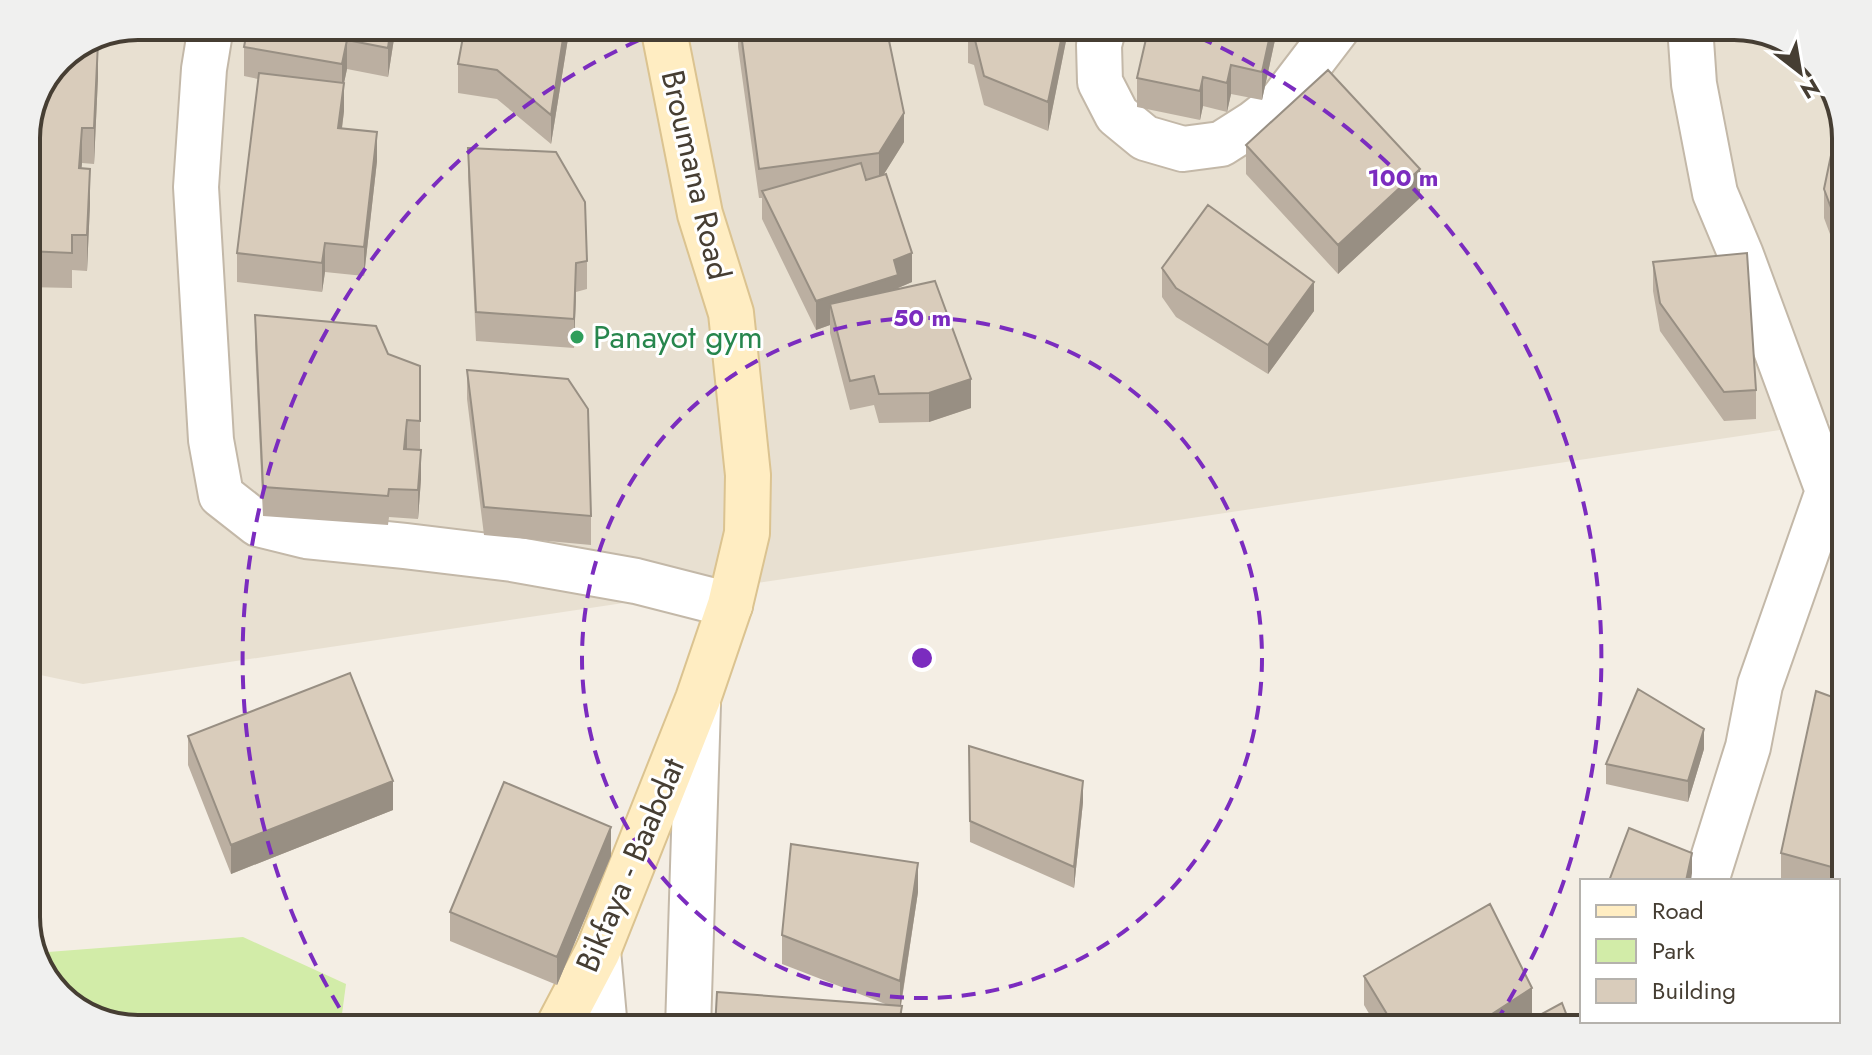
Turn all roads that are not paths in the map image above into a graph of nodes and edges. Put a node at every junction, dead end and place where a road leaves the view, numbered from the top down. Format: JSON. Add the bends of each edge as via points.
{"nodes":[{"id":1,"x":209,"y":40,"type":"edge"},
{"id":2,"x":666,"y":40,"type":"edge"},
{"id":3,"x":1100,"y":40,"type":"edge"},
{"id":4,"x":1328,"y":40,"type":"edge"},
{"id":5,"x":1691,"y":40,"type":"edge"},
{"id":6,"x":1832,"y":461,"type":"edge"},
{"id":7,"x":1832,"y":486,"type":"edge"},
{"id":8,"x":730,"y":605,"type":"junction"},
{"id":9,"x":698,"y":699,"type":"junction"},
{"id":10,"x":1707,"y":879,"type":"edge"},
{"id":11,"x":598,"y":951,"type":"junction"},
{"id":12,"x":564,"y":1015,"type":"edge"},
{"id":13,"x":604,"y":1015,"type":"edge"},
{"id":14,"x":688,"y":1015,"type":"edge"}],
"edges":[{"from":1,"to":8,"type":"street","via":[[196,187],[211,440],[221,495],[258,524],[306,536],[512,559],[636,581]]},
{"from":2,"to":8,"type":"main road","name":"Broumana Road","via":[[700,214],[731,313],[740,385],[747,533]]},
{"from":3,"to":4,"type":"street","via":[[1100,82],[1117,115],[1145,138],[1183,149],[1221,144],[1254,123],[1281,102]]},
{"from":5,"to":6,"type":"street","via":[[1715,193]]},
{"from":7,"to":10,"type":"street","via":[[1760,685],[1748,747]]},
{"from":8,"to":9,"type":"main road","name":"Broumana Road"},
{"from":9,"to":11,"type":"main road","name":"Bikfaya - Baabdat"},
{"from":9,"to":14,"type":"street"},
{"from":11,"to":12,"type":"main road","name":"Bikfaya - Baabdat"},
{"from":11,"to":13,"type":"street"}]}
